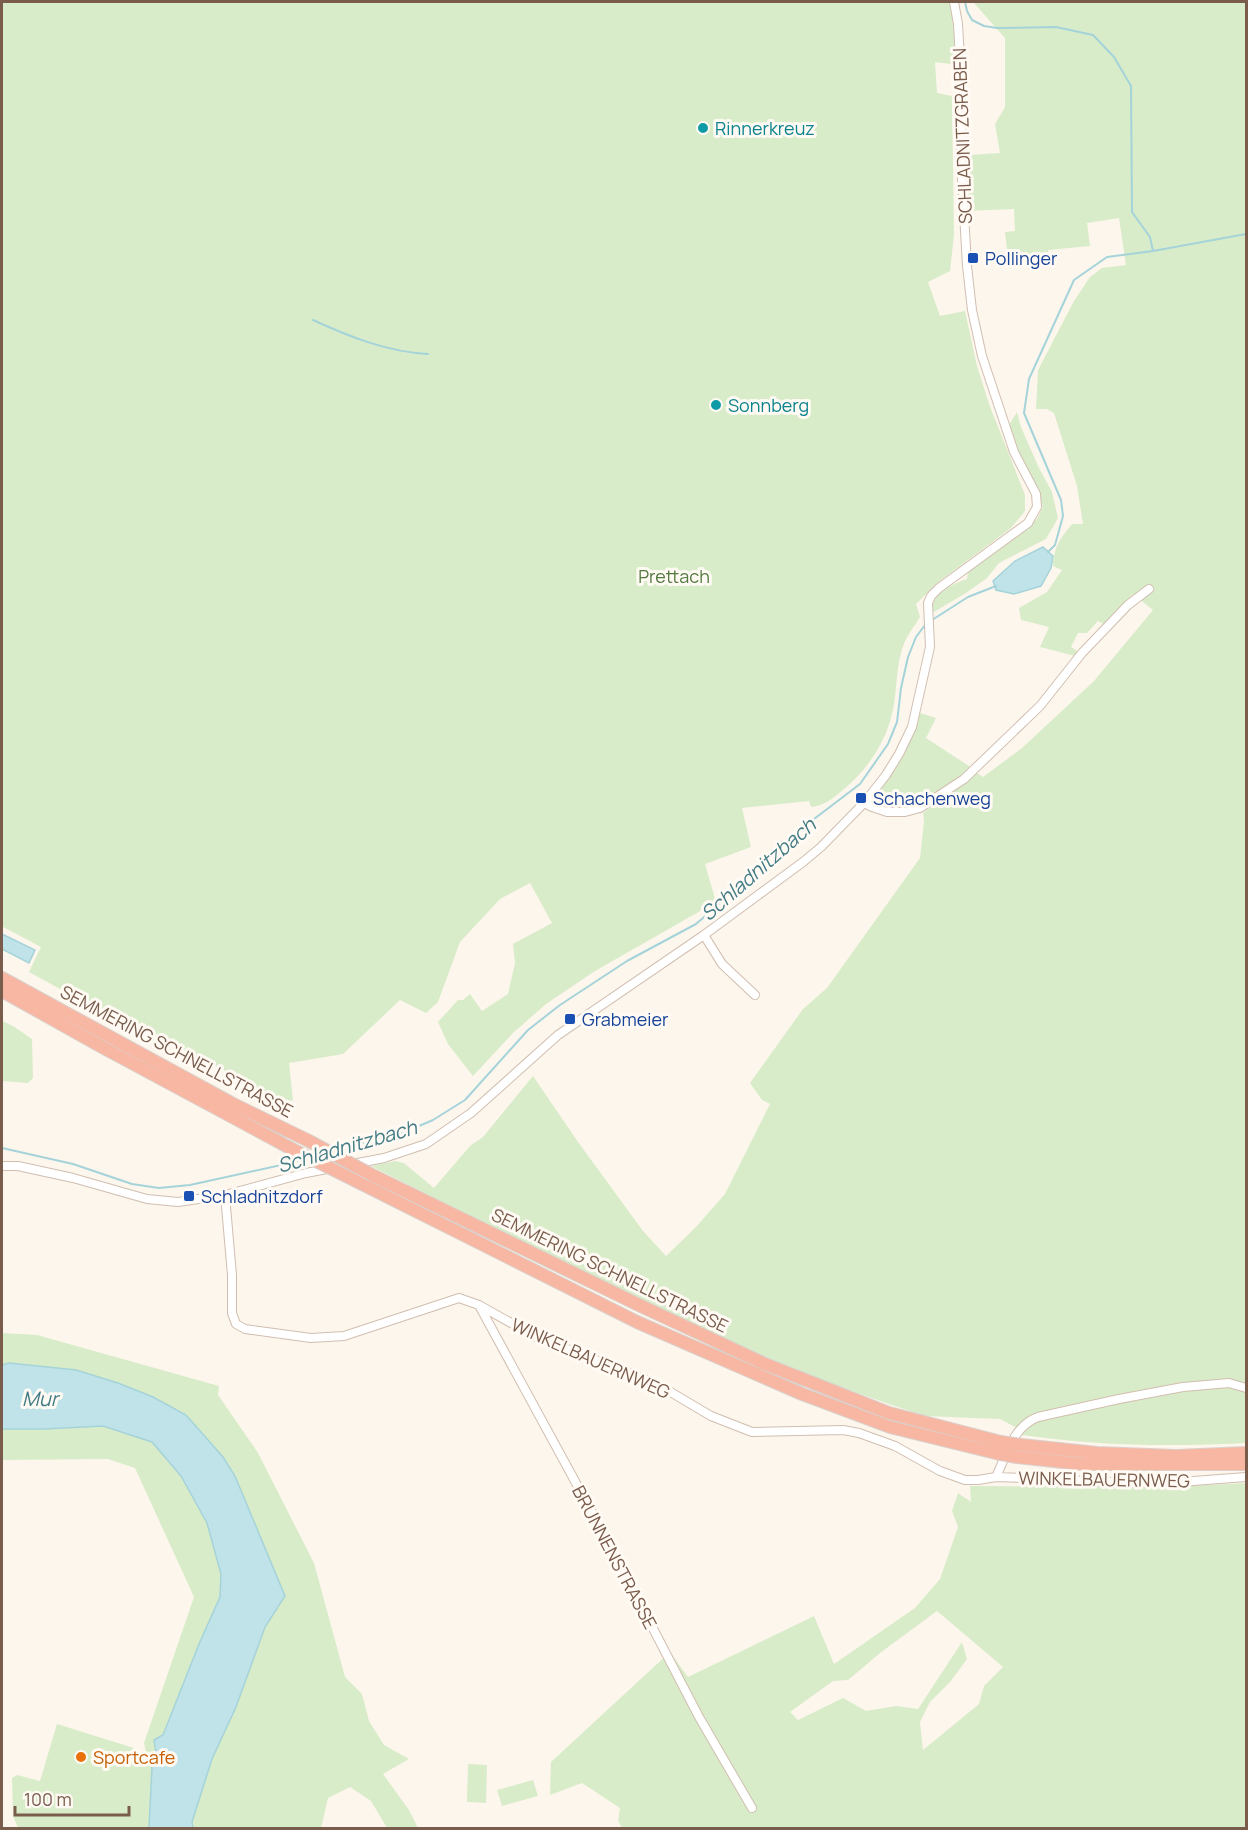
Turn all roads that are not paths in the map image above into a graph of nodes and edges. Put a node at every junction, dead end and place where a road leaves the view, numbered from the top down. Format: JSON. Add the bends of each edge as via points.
{"nodes":[{"id":1,"x":954,"y":2,"type":"edge"},
{"id":2,"x":1149,"y":589,"type":"dead end"},
{"id":3,"x":864,"y":803,"type":"junction"},
{"id":4,"x":704,"y":935,"type":"junction"},
{"id":5,"x":2,"y":978,"type":"edge"},
{"id":6,"x":2,"y":991,"type":"edge"},
{"id":7,"x":755,"y":995,"type":"dead end"},
{"id":8,"x":2,"y":1166,"type":"edge"},
{"id":9,"x":225,"y":1195,"type":"junction"},
{"id":10,"x":479,"y":1305,"type":"junction"},
{"id":11,"x":1246,"y":1388,"type":"edge"},
{"id":12,"x":999,"y":1448,"type":"junction"},
{"id":13,"x":1019,"y":1451,"type":"junction"},
{"id":14,"x":1246,"y":1453,"type":"edge"},
{"id":15,"x":1246,"y":1464,"type":"edge"},
{"id":16,"x":1246,"y":1477,"type":"edge"},
{"id":17,"x":996,"y":1478,"type":"junction"},
{"id":18,"x":752,"y":1808,"type":"dead end"}],
"edges":[{"from":1,"to":3,"type":"street","name":"SCHLADNITZGRABEN","via":[[972,310],[982,356],[1014,452],[1036,494],[1037,507],[1012,536],[931,596],[930,647],[912,727],[886,775]]},
{"from":2,"to":3,"type":"street","via":[[1128,605],[1082,653],[1040,706],[964,779],[926,805],[905,812],[888,812]]},
{"from":3,"to":4,"type":"street","name":"SCHLADNITZGRABEN","via":[[803,862]]},
{"from":4,"to":7,"type":"street","via":[[722,964]]},
{"from":4,"to":9,"type":"street","name":"SCHLADNITZGRABEN","via":[[558,1035],[471,1113],[426,1144],[384,1158],[306,1173]]},
{"from":5,"to":12,"type":"highway","name":"SEMMERING SCHNELLSTRASSE","bridge":true,"via":[[233,1104],[643,1307],[765,1364],[889,1413]]},
{"from":6,"to":12,"type":"highway","name":"SEMMERING SCHNELLSTRASSE","bridge":true,"via":[[292,1149],[637,1322],[802,1394],[890,1426]]},
{"from":8,"to":9,"type":"street","name":"SCHLADNITZGRABEN","via":[[73,1178],[147,1199],[178,1202]]},
{"from":9,"to":10,"type":"street","name":"WINKELBAUERNWEG","via":[[232,1313],[236,1324],[245,1329],[311,1338],[344,1336],[459,1298]]},
{"from":10,"to":17,"type":"street","name":"WINKELBAUERNWEG","via":[[536,1337],[657,1384],[711,1416],[752,1432],[859,1433],[895,1446],[953,1477]]},
{"from":10,"to":18,"type":"street","name":"BRUNNENSTRASSE","via":[[699,1717]]},
{"from":11,"to":17,"type":"street","name":"WINKELBAUERNWEG","via":[[1229,1383],[1183,1387],[1032,1419],[1016,1434]]},
{"from":12,"to":13,"type":"highway","name":"SEMMERING SCHNELLSTRASSE","bridge":true},
{"from":13,"to":14,"type":"highway","name":"SEMMERING SCHNELLSTRASSE","via":[[1176,1456]]},
{"from":13,"to":15,"type":"highway","name":"SEMMERING SCHNELLSTRASSE","via":[[1082,1464]]},
{"from":16,"to":17,"type":"street","name":"WINKELBAUERNWEG","via":[[1128,1483]]}]}
